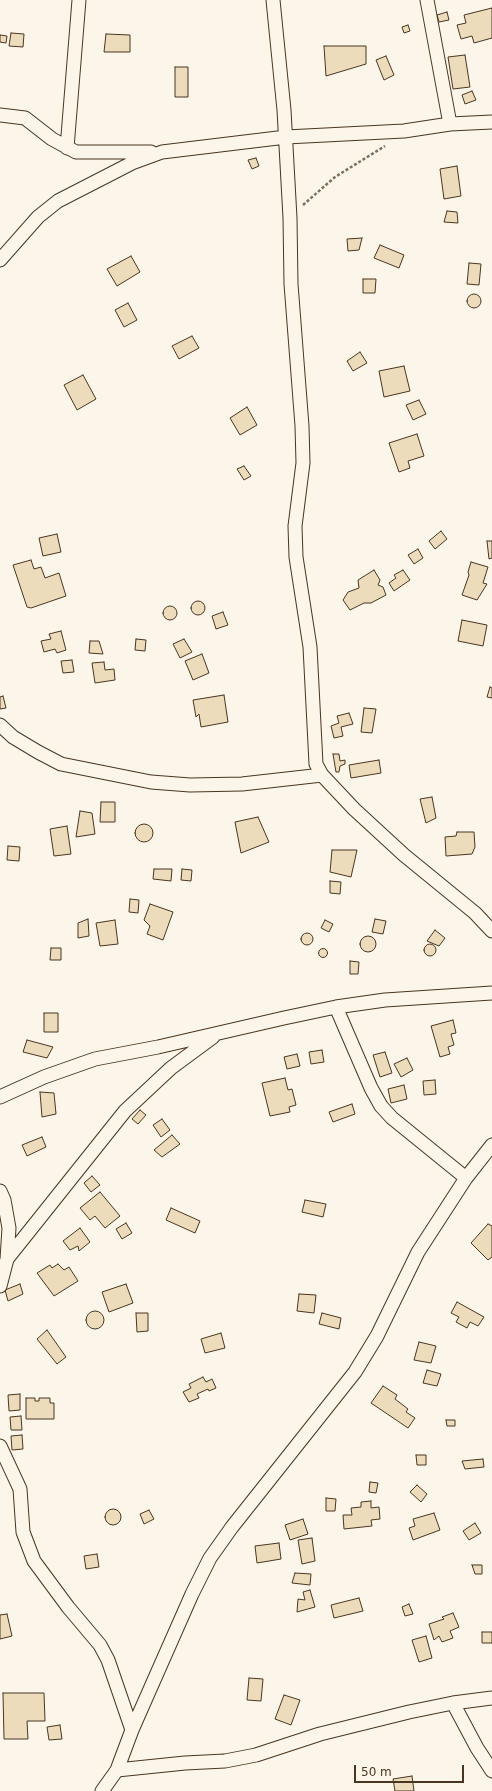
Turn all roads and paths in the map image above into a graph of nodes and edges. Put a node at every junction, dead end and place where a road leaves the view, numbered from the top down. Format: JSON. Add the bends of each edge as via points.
{"nodes":[{"id":1,"x":78,"y":0,"type":"edge"},
{"id":2,"x":273,"y":0,"type":"edge"},
{"id":3,"x":427,"y":0,"type":"edge"},
{"id":4,"x":0,"y":115,"type":"edge"},
{"id":5,"x":492,"y":122,"type":"edge"},
{"id":6,"x":450,"y":124,"type":"junction"},
{"id":7,"x":286,"y":137,"type":"junction"},
{"id":8,"x":386,"y":146,"type":"dead end"},
{"id":9,"x":67,"y":148,"type":"junction"},
{"id":10,"x":162,"y":152,"type":"junction"},
{"id":11,"x":290,"y":218,"type":"junction"},
{"id":12,"x":0,"y":260,"type":"edge"},
{"id":13,"x":0,"y":725,"type":"edge"},
{"id":14,"x":322,"y":775,"type":"junction"},
{"id":15,"x":492,"y":931,"type":"edge"},
{"id":16,"x":492,"y":993,"type":"edge"},
{"id":17,"x":336,"y":1007,"type":"junction"},
{"id":18,"x":220,"y":1033,"type":"junction"},
{"id":19,"x":0,"y":1097,"type":"edge"},
{"id":20,"x":492,"y":1145,"type":"edge"},
{"id":21,"x":466,"y":1178,"type":"junction"},
{"id":22,"x":0,"y":1191,"type":"edge"},
{"id":23,"x":7,"y":1259,"type":"junction"},
{"id":24,"x":0,"y":1286,"type":"edge"},
{"id":25,"x":0,"y":1446,"type":"edge"},
{"id":26,"x":492,"y":1698,"type":"edge"},
{"id":27,"x":453,"y":1703,"type":"junction"},
{"id":28,"x":132,"y":1730,"type":"junction"},
{"id":29,"x":117,"y":1770,"type":"junction"},
{"id":30,"x":492,"y":1771,"type":"edge"},
{"id":31,"x":102,"y":1791,"type":"edge"}],
"edges":[{"from":1,"to":9,"type":"street"},
{"from":2,"to":7,"type":"street"},
{"from":3,"to":6,"type":"street"},
{"from":4,"to":9,"type":"street","via":[[25,118]]},
{"from":5,"to":6,"type":"street"},
{"from":6,"to":7,"type":"street","via":[[404,131]]},
{"from":7,"to":10,"type":"street"},
{"from":7,"to":11,"type":"street"},
{"from":8,"to":11,"type":"path","via":[[335,177]]},
{"from":9,"to":10,"type":"street","via":[[94,154]]},
{"from":10,"to":12,"type":"street","via":[[132,163],[58,201],[38,217]]},
{"from":11,"to":14,"type":"street","via":[[291,284],[303,463],[295,526],[296,557],[310,647],[316,764]]},
{"from":13,"to":14,"type":"street","via":[[13,737],[62,764],[152,782],[190,785],[242,784]]},
{"from":14,"to":15,"type":"street","via":[[354,810]]},
{"from":16,"to":17,"type":"street","via":[[385,1000]]},
{"from":17,"to":18,"type":"street"},
{"from":17,"to":21,"type":"street","via":[[381,1106],[392,1118]]},
{"from":18,"to":19,"type":"street","via":[[95,1059],[44,1077]]},
{"from":18,"to":23,"type":"street","via":[[171,1068],[125,1111]]},
{"from":20,"to":21,"type":"street"},
{"from":21,"to":28,"type":"street","via":[[418,1252],[377,1336],[355,1372],[210,1558]]},
{"from":22,"to":23,"type":"street","via":[[9,1228]]},
{"from":23,"to":24,"type":"street"},
{"from":25,"to":28,"type":"street","via":[[20,1488],[24,1532],[34,1561],[100,1646],[108,1660]]},
{"from":26,"to":27,"type":"street"},
{"from":27,"to":29,"type":"street","via":[[320,1734],[256,1755],[225,1761]]},
{"from":27,"to":30,"type":"street"},
{"from":28,"to":29,"type":"street"},
{"from":29,"to":31,"type":"street"}]}
